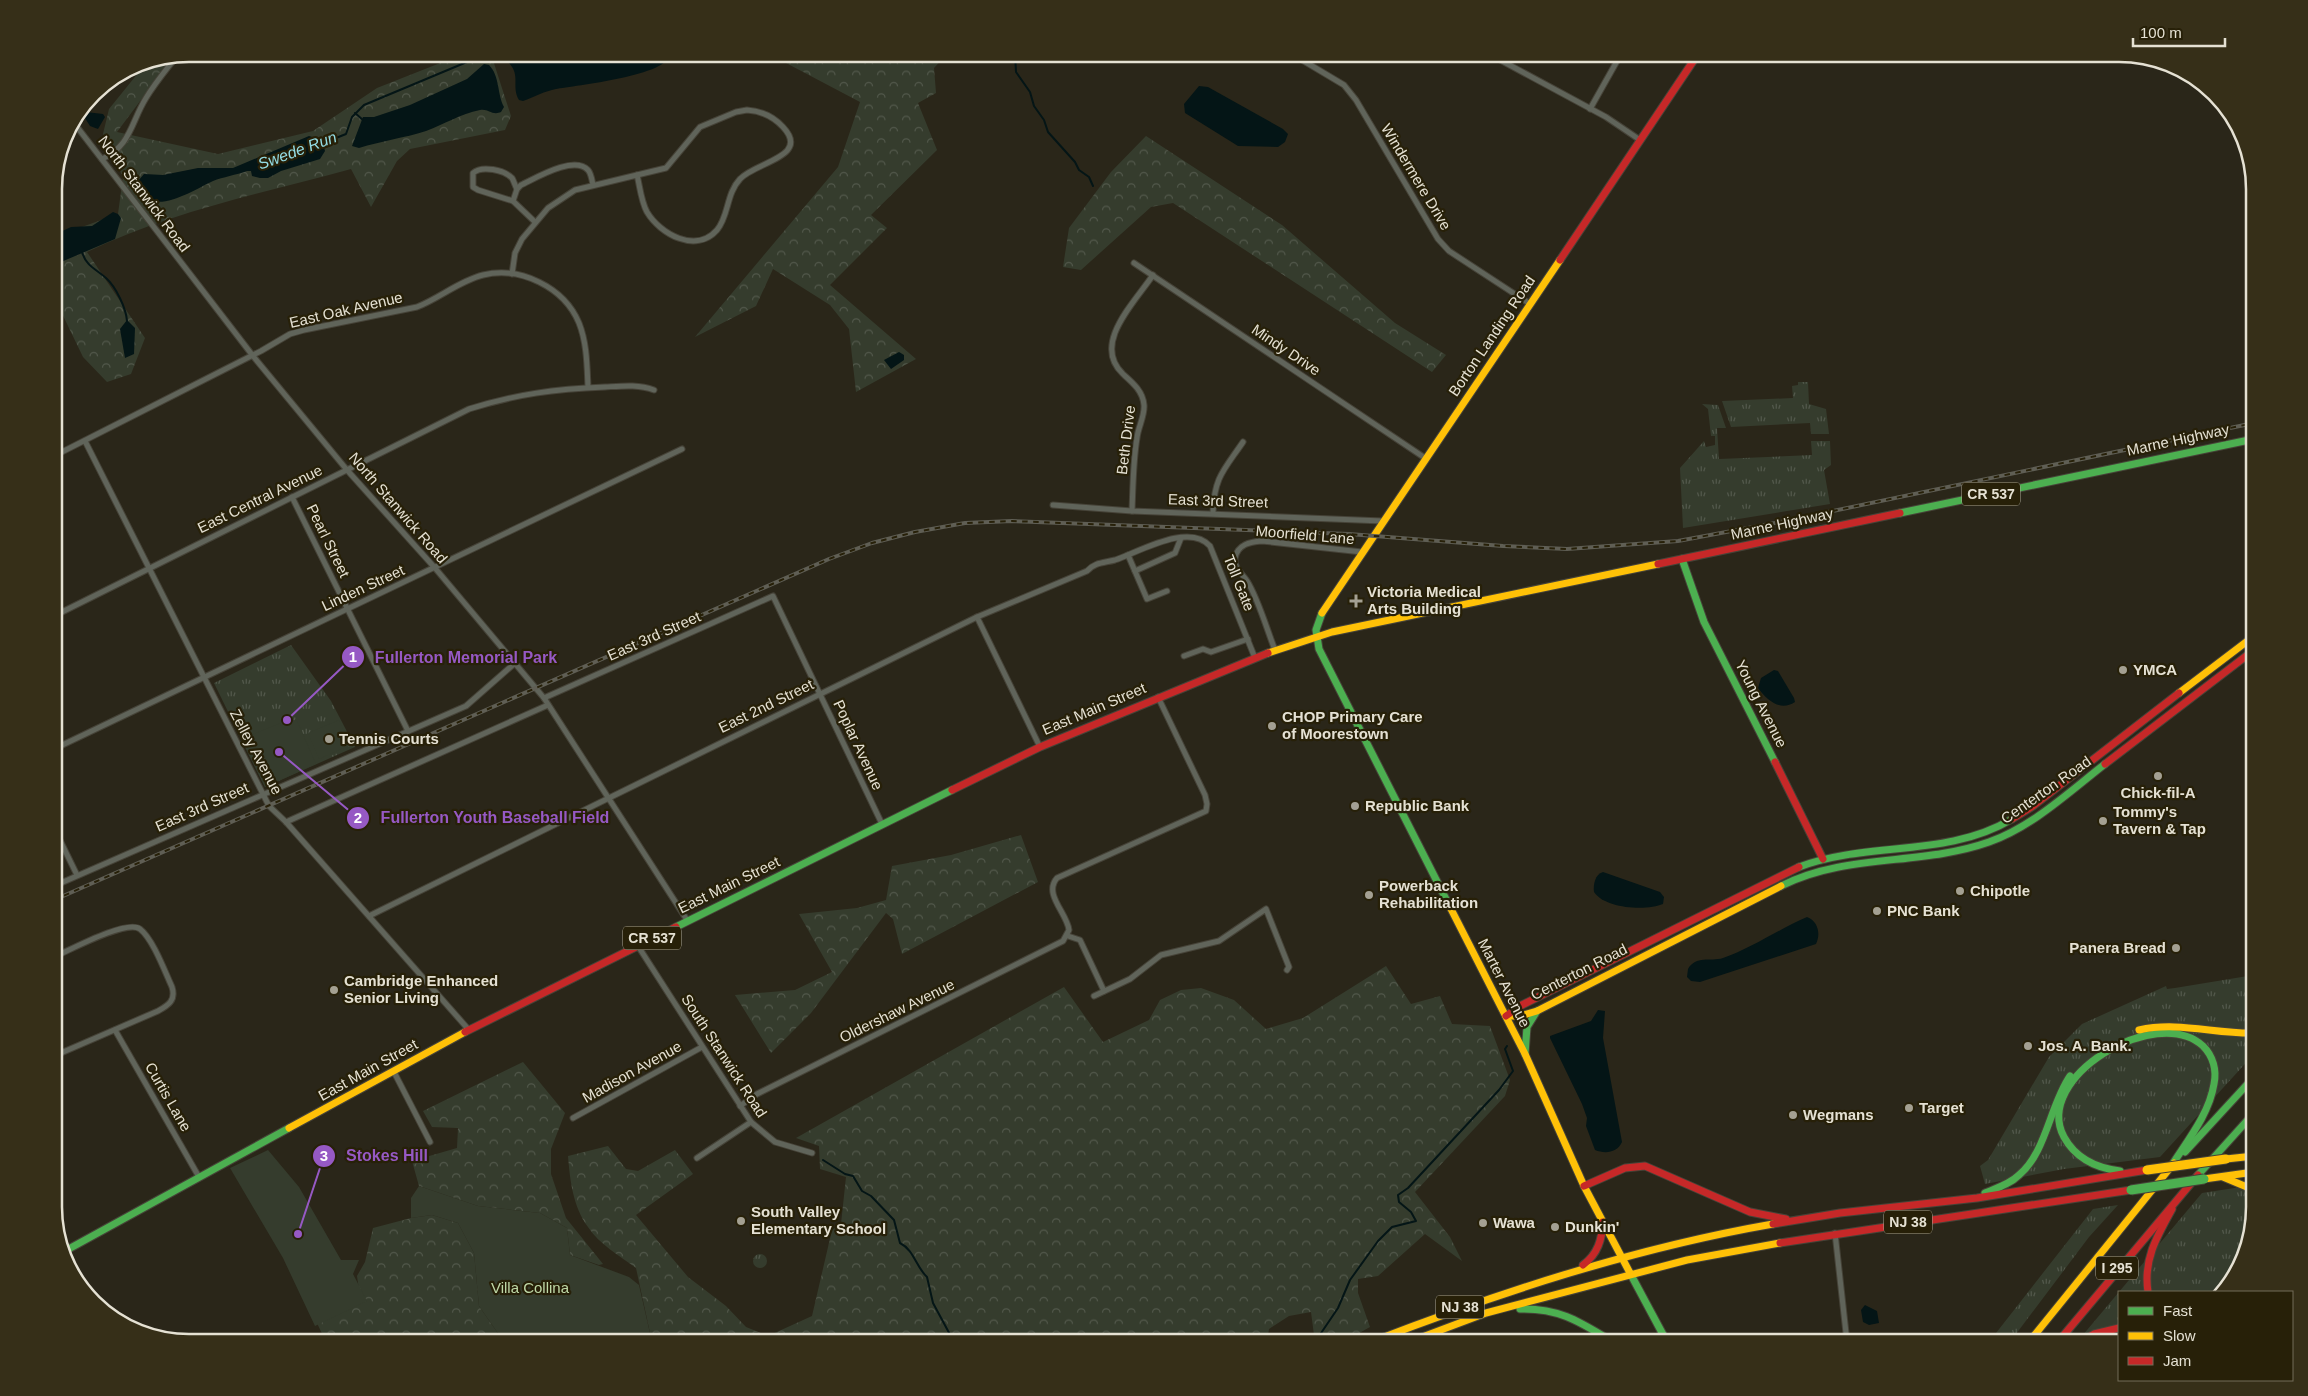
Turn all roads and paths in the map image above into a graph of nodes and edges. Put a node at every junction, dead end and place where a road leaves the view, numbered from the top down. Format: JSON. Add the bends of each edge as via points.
{"nodes":[{"id":1,"x":1305,"y":62,"type":"edge"},
{"id":2,"x":1504,"y":62,"type":"edge"},
{"id":3,"x":1616,"y":62,"type":"edge"},
{"id":4,"x":1693,"y":62,"type":"edge"},
{"id":5,"x":170,"y":64,"type":"edge"},
{"id":6,"x":1590,"y":109,"type":"junction"},
{"id":7,"x":78,"y":129,"type":"edge"},
{"id":8,"x":1640,"y":140,"type":"junction"},
{"id":9,"x":102,"y":159,"type":"junction"},
{"id":10,"x":637,"y":175,"type":"junction"},
{"id":11,"x":594,"y":184,"type":"junction"},
{"id":12,"x":516,"y":190,"type":"junction"},
{"id":13,"x":513,"y":201,"type":"junction"},
{"id":14,"x":535,"y":222,"type":"junction"},
{"id":15,"x":1134,"y":263,"type":"dead end"},
{"id":16,"x":512,"y":274,"type":"junction"},
{"id":17,"x":1153,"y":276,"type":"junction"},
{"id":18,"x":1530,"y":304,"type":"junction"},
{"id":19,"x":252,"y":356,"type":"junction"},
{"id":20,"x":588,"y":387,"type":"junction"},
{"id":21,"x":654,"y":390,"type":"dead end"},
{"id":22,"x":85,"y":441,"type":"junction"},
{"id":23,"x":2245,"y":441,"type":"edge"},
{"id":24,"x":1243,"y":442,"type":"dead end"},
{"id":25,"x":682,"y":449,"type":"dead end"},
{"id":26,"x":63,"y":452,"type":"edge"},
{"id":27,"x":1425,"y":458,"type":"junction"},
{"id":28,"x":347,"y":470,"type":"junction"},
{"id":29,"x":292,"y":497,"type":"junction"},
{"id":30,"x":1053,"y":505,"type":"dead end"},
{"id":31,"x":1132,"y":511,"type":"junction"},
{"id":32,"x":1213,"y":513,"type":"junction"},
{"id":33,"x":1383,"y":521,"type":"junction"},
{"id":34,"x":1181,"y":538,"type":"junction"},
{"id":35,"x":1362,"y":552,"type":"junction"},
{"id":36,"x":1128,"y":555,"type":"junction"},
{"id":37,"x":1682,"y":559,"type":"junction"},
{"id":38,"x":435,"y":568,"type":"junction"},
{"id":39,"x":148,"y":569,"type":"junction"},
{"id":40,"x":1135,"y":571,"type":"junction"},
{"id":41,"x":1167,"y":591,"type":"dead end"},
{"id":42,"x":773,"y":596,"type":"joint"},
{"id":43,"x":348,"y":609,"type":"junction"},
{"id":44,"x":63,"y":612,"type":"edge"},
{"id":45,"x":978,"y":617,"type":"junction"},
{"id":46,"x":1316,"y":636,"type":"junction"},
{"id":47,"x":1248,"y":639,"type":"junction"},
{"id":48,"x":2245,"y":643,"type":"edge"},
{"id":49,"x":1275,"y":650,"type":"junction"},
{"id":50,"x":1184,"y":656,"type":"dead end"},
{"id":51,"x":2245,"y":657,"type":"edge"},
{"id":52,"x":1255,"y":658,"type":"junction"},
{"id":53,"x":515,"y":663,"type":"junction"},
{"id":54,"x":203,"y":678,"type":"junction"},
{"id":55,"x":820,"y":694,"type":"junction"},
{"id":56,"x":1158,"y":697,"type":"junction"},
{"id":57,"x":544,"y":698,"type":"junction"},
{"id":58,"x":548,"y":705,"type":"junction"},
{"id":59,"x":408,"y":731,"type":"junction"},
{"id":60,"x":63,"y":745,"type":"edge"},
{"id":61,"x":1040,"y":747,"type":"junction"},
{"id":62,"x":262,"y":795,"type":"junction"},
{"id":63,"x":609,"y":798,"type":"junction"},
{"id":64,"x":286,"y":822,"type":"junction"},
{"id":65,"x":882,"y":824,"type":"junction"},
{"id":66,"x":63,"y":846,"type":"edge"},
{"id":67,"x":1823,"y":859,"type":"junction"},
{"id":68,"x":78,"y":875,"type":"junction"},
{"id":69,"x":63,"y":882,"type":"edge"},
{"id":70,"x":369,"y":916,"type":"junction"},
{"id":71,"x":687,"y":920,"type":"junction"},
{"id":72,"x":1067,"y":937,"type":"junction"},
{"id":73,"x":638,"y":946,"type":"junction"},
{"id":74,"x":63,"y":953,"type":"edge"},
{"id":75,"x":1287,"y":970,"type":"dead end"},
{"id":76,"x":1104,"y":991,"type":"junction"},
{"id":77,"x":1094,"y":996,"type":"dead end"},
{"id":78,"x":1537,"y":1011,"type":"junction"},
{"id":79,"x":1506,"y":1016,"type":"junction"},
{"id":80,"x":115,"y":1030,"type":"junction"},
{"id":81,"x":469,"y":1030,"type":"junction"},
{"id":82,"x":2246,"y":1033,"type":"edge"},
{"id":83,"x":702,"y":1047,"type":"junction"},
{"id":84,"x":63,"y":1052,"type":"edge"},
{"id":85,"x":1525,"y":1054,"type":"junction"},
{"id":86,"x":394,"y":1072,"type":"junction"},
{"id":87,"x":2246,"y":1086,"type":"edge"},
{"id":88,"x":740,"y":1106,"type":"junction"},
{"id":89,"x":573,"y":1118,"type":"dead end"},
{"id":90,"x":751,"y":1122,"type":"junction"},
{"id":91,"x":2246,"y":1122,"type":"edge"},
{"id":92,"x":430,"y":1142,"type":"dead end"},
{"id":93,"x":812,"y":1153,"type":"dead end"},
{"id":94,"x":2246,"y":1157,"type":"edge"},
{"id":95,"x":697,"y":1158,"type":"dead end"},
{"id":96,"x":2172,"y":1165,"type":"junction"},
{"id":97,"x":2142,"y":1171,"type":"junction"},
{"id":98,"x":2246,"y":1173,"type":"edge"},
{"id":99,"x":2220,"y":1176,"type":"junction"},
{"id":100,"x":199,"y":1177,"type":"junction"},
{"id":101,"x":1584,"y":1186,"type":"junction"},
{"id":102,"x":2246,"y":1187,"type":"edge"},
{"id":103,"x":2179,"y":1195,"type":"junction"},
{"id":104,"x":1977,"y":1198,"type":"junction"},
{"id":105,"x":1801,"y":1220,"type":"junction"},
{"id":106,"x":1603,"y":1222,"type":"junction"},
{"id":107,"x":1835,"y":1233,"type":"junction"},
{"id":108,"x":70,"y":1248,"type":"edge"},
{"id":109,"x":1622,"y":1257,"type":"junction"},
{"id":110,"x":1576,"y":1269,"type":"junction"},
{"id":111,"x":1630,"y":1273,"type":"junction"},
{"id":112,"x":2148,"y":1291,"type":"edge"},
{"id":113,"x":1486,"y":1313,"type":"junction"},
{"id":114,"x":2118,"y":1328,"type":"edge"},
{"id":115,"x":1391,"y":1334,"type":"edge"},
{"id":116,"x":1431,"y":1334,"type":"edge"},
{"id":117,"x":1600,"y":1334,"type":"edge"},
{"id":118,"x":1663,"y":1334,"type":"edge"},
{"id":119,"x":1846,"y":1334,"type":"edge"},
{"id":120,"x":2035,"y":1334,"type":"edge"},
{"id":121,"x":2065,"y":1334,"type":"edge"},
{"id":122,"x":2094,"y":1334,"type":"edge"}],
"edges":[{"from":1,"to":18,"type":"street","name":"Windermere Drive","via":[[1344,85],[1356,100],[1438,239],[1449,252]]},
{"from":2,"to":6,"type":"street"},
{"from":3,"to":6,"type":"street"},
{"from":4,"to":8,"type":"main road","name":"Borton Landing Road"},
{"from":5,"to":9,"type":"street","via":[[146,97],[128,137]]},
{"from":6,"to":8,"type":"street"},
{"from":7,"to":9,"type":"street","name":"North Stanwick Road"},
{"from":8,"to":18,"type":"main road","name":"Borton Landing Road"},
{"from":9,"to":19,"type":"street","name":"North Stanwick Road"},
{"from":10,"to":10,"type":"street","via":[[666,168],[700,127],[736,112],[757,111],[768,115],[777,120],[791,140],[786,154],[754,168],[740,179],[728,198],[717,230],[699,241],[680,238],[653,221],[643,203]]},
{"from":10,"to":11,"type":"street"},
{"from":11,"to":12,"type":"street","via":[[589,170],[568,165]]},
{"from":11,"to":14,"type":"street","via":[[561,198]]},
{"from":12,"to":13,"type":"street"},
{"from":12,"to":13,"type":"street","via":[[513,179],[504,173],[483,168],[473,173],[473,187]]},
{"from":13,"to":14,"type":"street"},
{"from":14,"to":16,"type":"street","via":[[515,253]]},
{"from":15,"to":17,"type":"street","name":"Mindy Drive"},
{"from":16,"to":19,"type":"street","name":"East Oak Avenue","via":[[484,275],[465,281],[417,307],[290,334]]},
{"from":16,"to":20,"type":"street","name":"East Oak Avenue","via":[[540,282],[568,305],[584,339]]},
{"from":17,"to":27,"type":"street","name":"Mindy Drive"},
{"from":17,"to":31,"type":"street","name":"Beth Drive","via":[[1114,334],[1110,347],[1116,366],[1143,399],[1136,444]]},
{"from":18,"to":27,"type":"main road","name":"Borton Landing Road"},
{"from":19,"to":22,"type":"street","name":"East Oak Avenue"},
{"from":19,"to":28,"type":"street","name":"North Stanwick Road"},
{"from":20,"to":21,"type":"street","name":"East Central Avenue","via":[[636,386]]},
{"from":20,"to":28,"type":"street","name":"East Central Avenue","via":[[532,392],[469,409]]},
{"from":22,"to":26,"type":"street","name":"East Oak Avenue"},
{"from":22,"to":39,"type":"street","name":"Zelley Avenue"},
{"from":23,"to":37,"type":"main road","name":"Marne Highway","number":"CR 537"},
{"from":24,"to":32,"type":"street","via":[[1218,478]]},
{"from":25,"to":38,"type":"street","name":"Linden Street"},
{"from":27,"to":33,"type":"main road","name":"Borton Landing Road"},
{"from":28,"to":29,"type":"street","name":"East Central Avenue"},
{"from":28,"to":38,"type":"street","name":"North Stanwick Road"},
{"from":29,"to":39,"type":"street","name":"East Central Avenue"},
{"from":29,"to":43,"type":"street","name":"Pearl Street"},
{"from":30,"to":31,"type":"street","name":"East 3rd Street"},
{"from":31,"to":32,"type":"street","name":"East 3rd Street"},
{"from":32,"to":33,"type":"street","name":"East 3rd Street"},
{"from":33,"to":35,"type":"main road","name":"Borton Landing Road"},
{"from":34,"to":36,"type":"street","name":"East 2nd Street","via":[[1166,540]]},
{"from":34,"to":40,"type":"street","via":[[1175,553]]},
{"from":34,"to":47,"type":"street","name":"Toll Gate","via":[[1201,540],[1210,546]]},
{"from":35,"to":46,"type":"main road","name":"Borton Landing Road","via":[[1323,611],[1316,625]]},
{"from":35,"to":49,"type":"street","name":"Moorfield Lane","via":[[1262,541],[1248,542],[1240,548],[1235,559],[1236,568],[1247,581]]},
{"from":36,"to":40,"type":"street"},
{"from":36,"to":45,"type":"street","name":"East 2nd Street","via":[[1093,565]]},
{"from":37,"to":46,"type":"main road","name":"Marne Highway","number":"CR 537"},
{"from":37,"to":67,"type":"main road","name":"Young Avenue","via":[[1702,622]]},
{"from":38,"to":43,"type":"street","name":"Linden Street"},
{"from":38,"to":53,"type":"street","name":"North Stanwick Road"},
{"from":39,"to":44,"type":"street","name":"East Central Avenue"},
{"from":39,"to":54,"type":"street","name":"Zelley Avenue"},
{"from":40,"to":41,"type":"street","via":[[1147,599]]},
{"from":42,"to":55,"type":"street","name":"Poplar Avenue"},
{"from":42,"to":57,"type":"street","name":"East 3rd Street"},
{"from":43,"to":54,"type":"street","name":"Linden Street"},
{"from":43,"to":59,"type":"street","name":"Pearl Street"},
{"from":45,"to":55,"type":"street","name":"East 2nd Street"},
{"from":45,"to":61,"type":"street"},
{"from":46,"to":49,"type":"main road","name":"East Main Street","number":"CR 537"},
{"from":46,"to":79,"type":"main road","name":"Marter Avenue"},
{"from":47,"to":50,"type":"street","via":[[1211,652],[1203,649]]},
{"from":47,"to":52,"type":"street","name":"Toll Gate"},
{"from":48,"to":67,"type":"main road","name":"Centerton Road","via":[[2033,806],[2001,826],[1952,842]]},
{"from":49,"to":52,"type":"main road","name":"East Main Street","number":"CR 537"},
{"from":51,"to":78,"type":"main road","name":"Centerton Road","via":[[2050,807],[2012,832],[1964,850],[1840,866],[1799,877]]},
{"from":52,"to":56,"type":"main road","name":"East Main Street","number":"CR 537"},
{"from":53,"to":57,"type":"street","name":"North Stanwick Road"},
{"from":53,"to":59,"type":"street","name":"East 3rd Street","via":[[466,706]]},
{"from":54,"to":60,"type":"street","name":"Linden Street"},
{"from":54,"to":62,"type":"street","name":"Zelley Avenue"},
{"from":55,"to":63,"type":"street","name":"East 2nd Street"},
{"from":55,"to":65,"type":"street","name":"Poplar Avenue"},
{"from":56,"to":61,"type":"main road","name":"East Main Street","number":"CR 537"},
{"from":56,"to":72,"type":"street","via":[[1205,795],[1206,810],[1062,875],[1054,882],[1054,895],[1069,924]]},
{"from":57,"to":58,"type":"street","name":"North Stanwick Road"},
{"from":58,"to":63,"type":"street","name":"North Stanwick Road"},
{"from":58,"to":64,"type":"street"},
{"from":59,"to":62,"type":"street","name":"East 3rd Street"},
{"from":61,"to":65,"type":"main road","name":"East Main Street","number":"CR 537"},
{"from":62,"to":64,"type":"street","name":"Zelley Avenue"},
{"from":62,"to":68,"type":"street","name":"East 3rd Street"},
{"from":63,"to":70,"type":"street","name":"East 2nd Street"},
{"from":63,"to":71,"type":"street","name":"North Stanwick Road"},
{"from":64,"to":70,"type":"street","name":"Zelley Avenue"},
{"from":65,"to":71,"type":"main road","name":"East Main Street","number":"CR 537"},
{"from":66,"to":68,"type":"street"},
{"from":67,"to":79,"type":"main road","name":"Centerton Road","via":[[1776,877]]},
{"from":68,"to":69,"type":"street","name":"East 3rd Street"},
{"from":70,"to":81,"type":"street","name":"Zelley Avenue"},
{"from":71,"to":73,"type":"main road","name":"East Main Street","number":"CR 537"},
{"from":72,"to":76,"type":"street","via":[[1082,942]]},
{"from":72,"to":88,"type":"street","name":"Oldershaw Avenue"},
{"from":73,"to":81,"type":"main road","name":"East Main Street","number":"CR 537"},
{"from":73,"to":83,"type":"street","name":"South Stanwick Road"},
{"from":74,"to":80,"type":"street","via":[[121,928],[133,926],[147,938],[174,995],[163,1008]]},
{"from":75,"to":76,"type":"street","via":[[1289,967],[1266,909],[1223,939],[1161,955],[1130,979]]},
{"from":76,"to":77,"type":"street"},
{"from":78,"to":79,"type":"main road","name":"Centerton Road"},
{"from":78,"to":85,"type":"main road","via":[[1527,1026]]},
{"from":79,"to":85,"type":"main road","name":"Marter Avenue"},
{"from":80,"to":84,"type":"street"},
{"from":80,"to":100,"type":"street","name":"Curtis Lane"},
{"from":81,"to":86,"type":"main road","name":"East Main Street","number":"CR 537"},
{"from":82,"to":104,"type":"main road","via":[[2163,1024],[2140,1030],[2110,1044],[2080,1066],[2063,1084],[2035,1155],[2026,1169]]},
{"from":83,"to":88,"type":"street","name":"South Stanwick Road"},
{"from":83,"to":89,"type":"street","name":"Madison Avenue"},
{"from":85,"to":101,"type":"main road","name":"Marter Avenue"},
{"from":86,"to":92,"type":"street"},
{"from":86,"to":100,"type":"main road","name":"East Main Street","number":"CR 537"},
{"from":87,"to":96,"type":"main road","number":"I 295"},
{"from":88,"to":90,"type":"street","name":"South Stanwick Road"},
{"from":90,"to":93,"type":"street","name":"South Stanwick Road","via":[[775,1142]]},
{"from":90,"to":95,"type":"street"},
{"from":91,"to":103,"type":"main road","number":"I 295"},
{"from":94,"to":97,"type":"main road","number":"NJ 38","bridge":true},
{"from":96,"to":97,"type":"main road","via":[[2211,1099],[2216,1074],[2213,1062],[2199,1042],[2176,1032],[2163,1031],[2133,1038],[2091,1063],[2070,1084],[2058,1108],[2060,1133],[2074,1152],[2095,1166],[2122,1172]]},
{"from":96,"to":120,"type":"main road","number":"I 295"},
{"from":97,"to":104,"type":"main road","number":"NJ 38"},
{"from":98,"to":99,"type":"main road","number":"NJ 38"},
{"from":99,"to":102,"type":"main road"},
{"from":99,"to":107,"type":"main road","number":"NJ 38","bridge":true},
{"from":100,"to":108,"type":"main road","name":"East Main Street","number":"CR 537"},
{"from":101,"to":105,"type":"main road","via":[[1625,1168],[1645,1166],[1750,1212]]},
{"from":101,"to":106,"type":"main road","name":"Marter Avenue"},
{"from":103,"to":112,"type":"main road","via":[[2147,1258]]},
{"from":103,"to":121,"type":"main road","number":"I 295"},
{"from":104,"to":105,"type":"main road","number":"NJ 38"},
{"from":105,"to":109,"type":"main road","number":"NJ 38"},
{"from":106,"to":109,"type":"main road","name":"Marter Avenue"},
{"from":106,"to":110,"type":"main road","via":[[1593,1258]]},
{"from":107,"to":111,"type":"main road","number":"NJ 38"},
{"from":107,"to":119,"type":"street"},
{"from":109,"to":110,"type":"main road","number":"NJ 38"},
{"from":109,"to":111,"type":"main road","name":"Marter Avenue"},
{"from":110,"to":115,"type":"main road","number":"NJ 38"},
{"from":111,"to":113,"type":"main road","number":"NJ 38"},
{"from":111,"to":118,"type":"main road","name":"Marter Avenue"},
{"from":113,"to":116,"type":"main road","number":"NJ 38"},
{"from":113,"to":117,"type":"main road","via":[[1554,1310]]},
{"from":114,"to":122,"type":"main road"}]}
